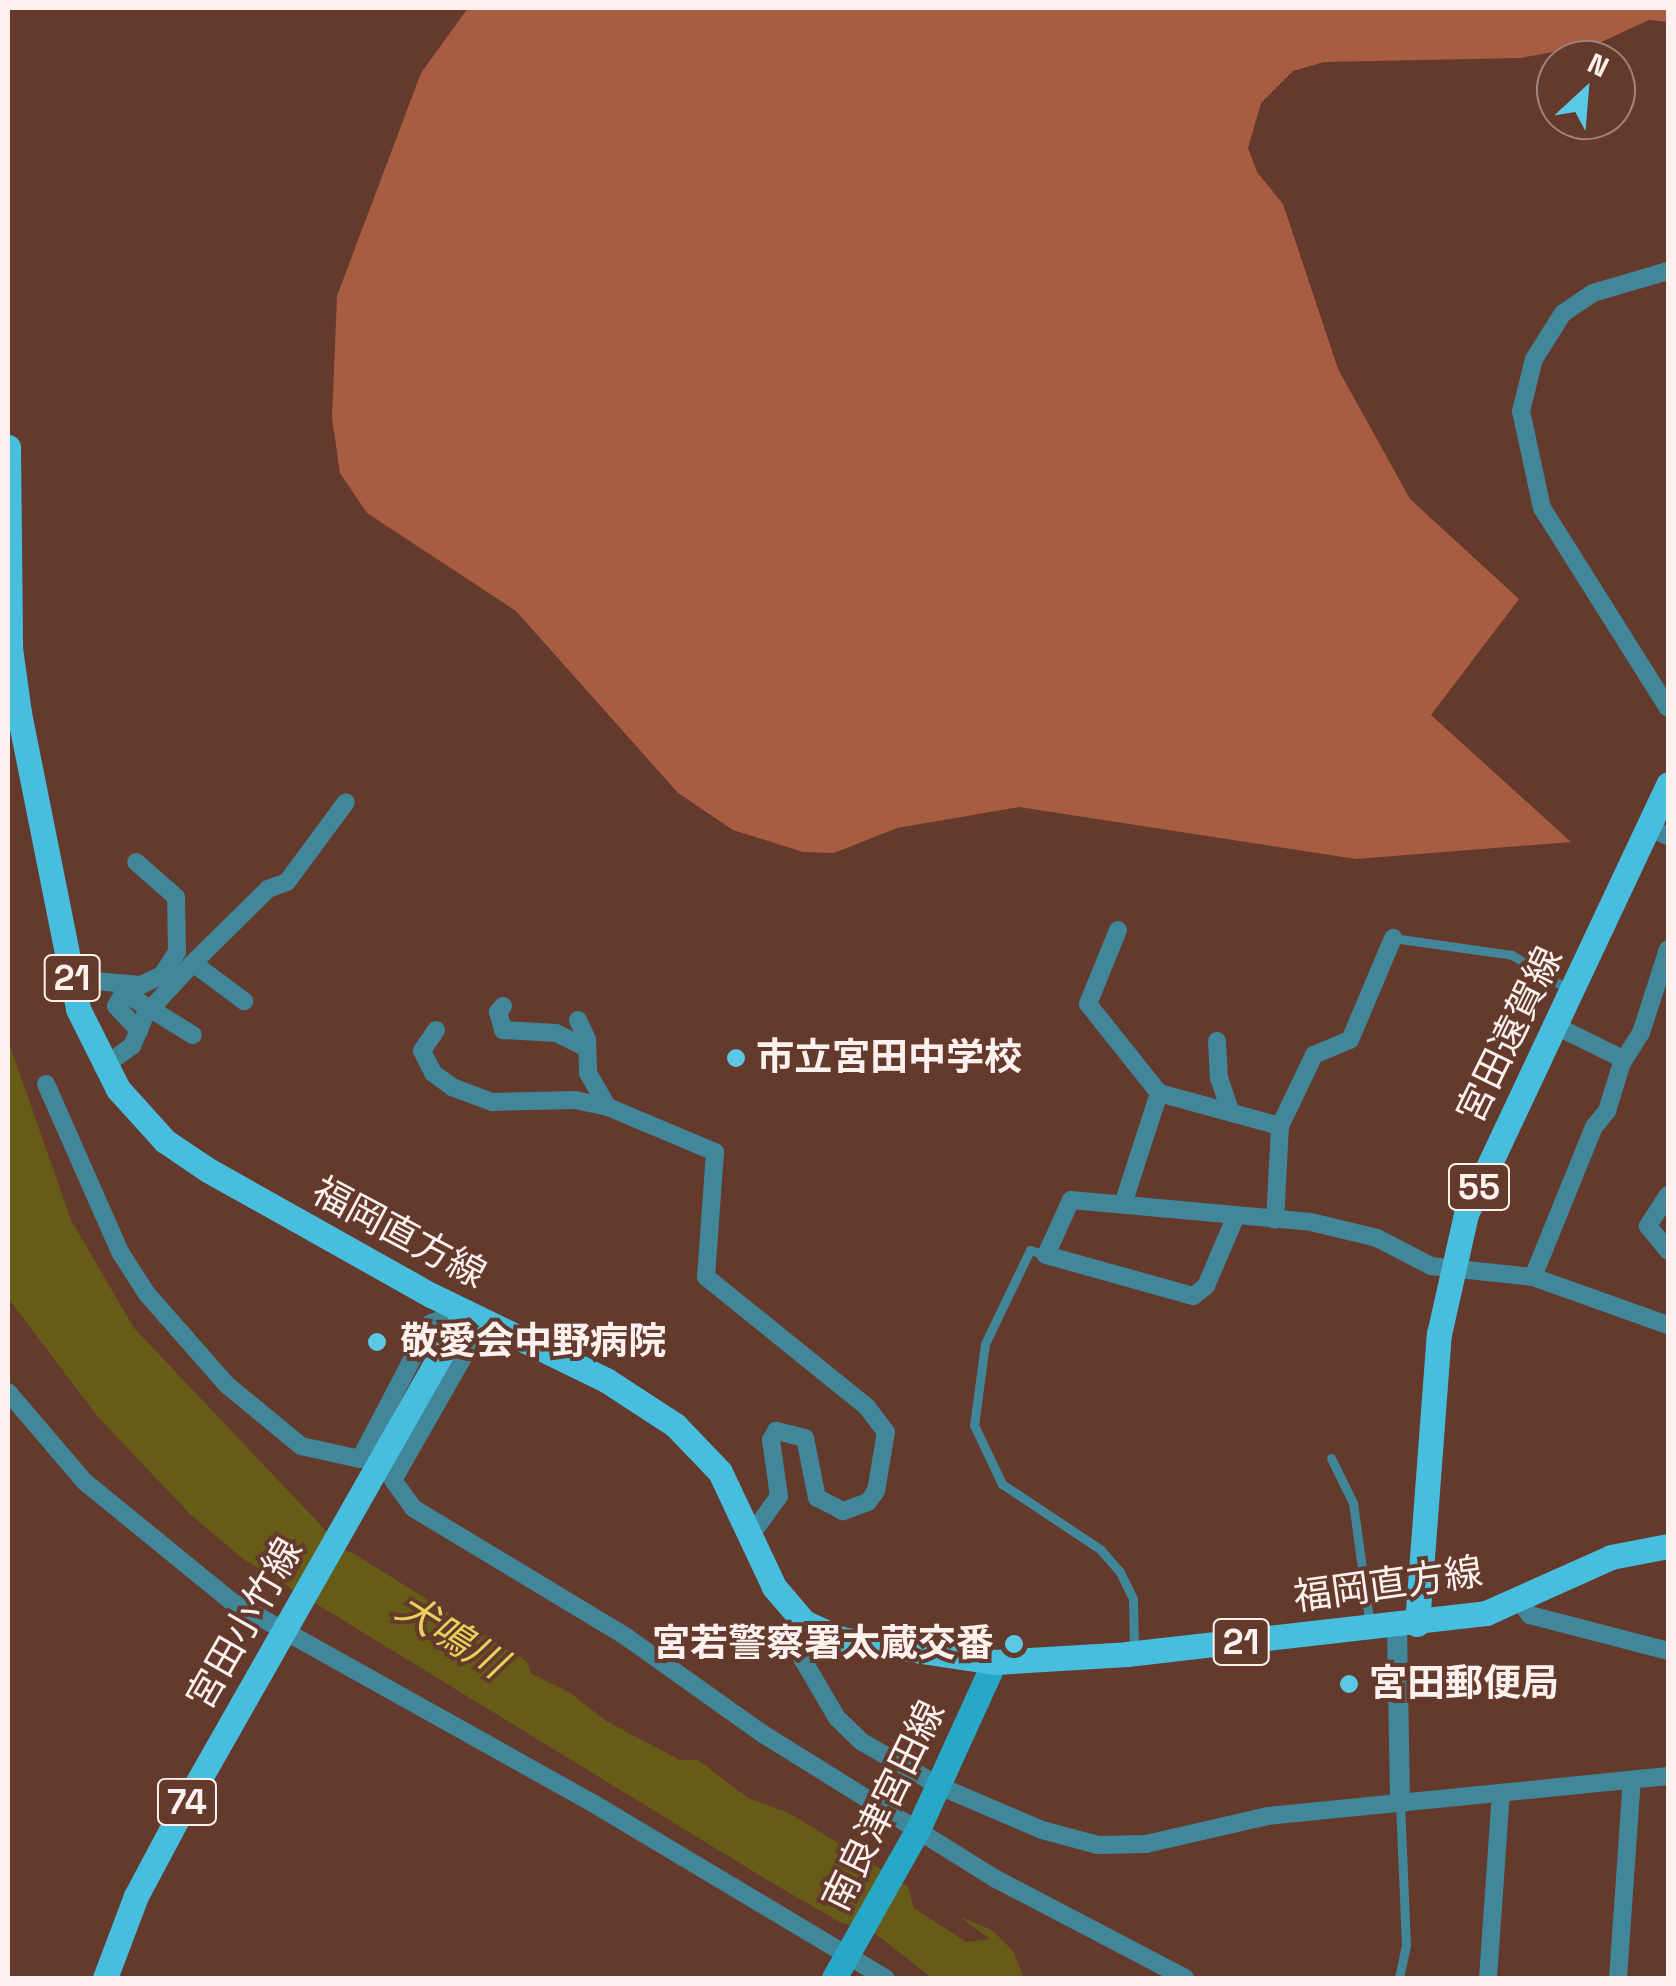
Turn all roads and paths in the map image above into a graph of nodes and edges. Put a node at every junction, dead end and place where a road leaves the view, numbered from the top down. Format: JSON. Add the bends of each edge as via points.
{"nodes":[{"id":1,"x":1668,"y":271,"type":"edge"},
{"id":2,"x":8,"y":447,"type":"edge"},
{"id":3,"x":1668,"y":708,"type":"edge"},
{"id":4,"x":1668,"y":784,"type":"edge"},
{"id":5,"x":346,"y":802,"type":"dead end"},
{"id":6,"x":1660,"y":832,"type":"edge"},
{"id":7,"x":136,"y":862,"type":"dead end"},
{"id":8,"x":1118,"y":930,"type":"dead end"},
{"id":9,"x":1393,"y":938,"type":"joint"},
{"id":10,"x":1668,"y":949,"type":"edge"},
{"id":11,"x":193,"y":963,"type":"junction"},
{"id":12,"x":72,"y":980,"type":"junction"},
{"id":13,"x":125,"y":989,"type":"junction"},
{"id":14,"x":1573,"y":992,"type":"junction"},
{"id":15,"x":1661,"y":997,"type":"edge"},
{"id":16,"x":244,"y":1001,"type":"dead end"},
{"id":17,"x":503,"y":1006,"type":"dead end"},
{"id":18,"x":149,"y":1010,"type":"junction"},
{"id":19,"x":578,"y":1020,"type":"dead end"},
{"id":20,"x":1556,"y":1026,"type":"junction"},
{"id":21,"x":436,"y":1030,"type":"dead end"},
{"id":22,"x":139,"y":1031,"type":"junction"},
{"id":23,"x":193,"y":1035,"type":"dead end"},
{"id":24,"x":1217,"y":1041,"type":"dead end"},
{"id":25,"x":588,"y":1048,"type":"junction"},
{"id":26,"x":1622,"y":1063,"type":"junction"},
{"id":27,"x":103,"y":1066,"type":"junction"},
{"id":28,"x":46,"y":1084,"type":"dead end"},
{"id":29,"x":1158,"y":1094,"type":"junction"},
{"id":30,"x":608,"y":1107,"type":"junction"},
{"id":31,"x":1231,"y":1112,"type":"junction"},
{"id":32,"x":1280,"y":1126,"type":"junction"},
{"id":33,"x":1668,"y":1195,"type":"edge"},
{"id":34,"x":1123,"y":1204,"type":"junction"},
{"id":35,"x":1235,"y":1218,"type":"junction"},
{"id":36,"x":1275,"y":1220,"type":"junction"},
{"id":37,"x":1668,"y":1251,"type":"edge"},
{"id":38,"x":1046,"y":1255,"type":"junction"},
{"id":39,"x":1450,"y":1268,"type":"junction"},
{"id":40,"x":1533,"y":1277,"type":"junction"},
{"id":41,"x":465,"y":1312,"type":"junction"},
{"id":42,"x":1668,"y":1325,"type":"edge"},
{"id":43,"x":8,"y":1392,"type":"edge"},
{"id":44,"x":1331,"y":1458,"type":"dead end"},
{"id":45,"x":751,"y":1534,"type":"junction"},
{"id":46,"x":1668,"y":1546,"type":"edge"},
{"id":47,"x":1519,"y":1600,"type":"junction"},
{"id":48,"x":804,"y":1622,"type":"junction"},
{"id":49,"x":1407,"y":1625,"type":"junction"},
{"id":50,"x":1370,"y":1628,"type":"junction"},
{"id":51,"x":283,"y":1634,"type":"junction"},
{"id":52,"x":1668,"y":1650,"type":"edge"},
{"id":53,"x":1134,"y":1652,"type":"junction"},
{"id":54,"x":994,"y":1662,"type":"junction"},
{"id":55,"x":1668,"y":1776,"type":"edge"},
{"id":56,"x":1632,"y":1780,"type":"junction"},
{"id":57,"x":939,"y":1786,"type":"junction"},
{"id":58,"x":1502,"y":1793,"type":"junction"},
{"id":59,"x":1400,"y":1802,"type":"junction"},
{"id":60,"x":918,"y":1830,"type":"junction"},
{"id":61,"x":842,"y":1968,"type":"edge"},
{"id":62,"x":105,"y":1978,"type":"edge"},
{"id":63,"x":884,"y":1978,"type":"edge"},
{"id":64,"x":1185,"y":1978,"type":"edge"},
{"id":65,"x":1399,"y":1978,"type":"edge"},
{"id":66,"x":1488,"y":1978,"type":"edge"},
{"id":67,"x":1618,"y":1978,"type":"edge"}],
"edges":[{"from":1,"to":3,"type":"street","via":[[1593,293],[1563,313],[1534,358],[1521,411],[1542,508]]},
{"from":2,"to":12,"type":"main road","name":"福岡直方線","number":"21","via":[[10,648]]},
{"from":4,"to":6,"type":"main road","name":"宮田遠賀線","number":"55"},
{"from":5,"to":11,"type":"street","via":[[287,882],[268,889]]},
{"from":6,"to":14,"type":"main road","name":"宮田遠賀線","number":"55"},
{"from":7,"to":13,"type":"street","via":[[176,896],[177,952],[154,981]]},
{"from":8,"to":29,"type":"street","via":[[1088,1004]]},
{"from":9,"to":14,"type":"lane","via":[[1512,955]]},
{"from":9,"to":32,"type":"street","via":[[1350,1040],[1314,1055]]},
{"from":10,"to":15,"type":"street"},
{"from":11,"to":16,"type":"street"},
{"from":11,"to":18,"type":"street"},
{"from":12,"to":13,"type":"street"},
{"from":12,"to":27,"type":"main road","name":"福岡直方線","number":"21"},
{"from":13,"to":18,"type":"street"},
{"from":13,"to":22,"type":"street","via":[[119,1014]]},
{"from":14,"to":20,"type":"main road","name":"宮田遠賀線","number":"55"},
{"from":15,"to":26,"type":"street"},
{"from":17,"to":25,"type":"street","via":[[503,1030],[556,1033]]},
{"from":18,"to":22,"type":"street"},
{"from":18,"to":23,"type":"street"},
{"from":19,"to":25,"type":"street"},
{"from":20,"to":26,"type":"street"},
{"from":20,"to":39,"type":"main road","name":"宮田遠賀線","number":"55","via":[[1466,1214]]},
{"from":21,"to":30,"type":"street","via":[[422,1051],[433,1073],[452,1087],[492,1102],[575,1100]]},
{"from":22,"to":27,"type":"street","via":[[132,1046]]},
{"from":24,"to":31,"type":"street","via":[[1219,1078]]},
{"from":25,"to":30,"type":"street","via":[[588,1074]]},
{"from":26,"to":40,"type":"street"},
{"from":27,"to":41,"type":"main road","name":"福岡直方線","number":"21","via":[[137,1114],[194,1160]]},
{"from":28,"to":41,"type":"street","via":[[120,1252],[147,1294],[228,1386],[301,1446],[360,1458],[431,1324]]},
{"from":29,"to":31,"type":"street"},
{"from":29,"to":34,"type":"street"},
{"from":30,"to":45,"type":"street","via":[[715,1152],[706,1277],[867,1407],[886,1432],[876,1491],[868,1502],[843,1511],[817,1498],[805,1438],[776,1431],[771,1440],[779,1496]]},
{"from":31,"to":32,"type":"street"},
{"from":32,"to":36,"type":"street"},
{"from":33,"to":37,"type":"street","via":[[1648,1226]]},
{"from":34,"to":35,"type":"street"},
{"from":34,"to":38,"type":"street","via":[[1072,1200]]},
{"from":35,"to":36,"type":"street"},
{"from":35,"to":38,"type":"street","via":[[1206,1286],[1193,1296]]},
{"from":36,"to":39,"type":"street","via":[[1377,1238],[1431,1266]]},
{"from":38,"to":53,"type":"lane","via":[[1030,1250],[985,1344],[974,1425],[1002,1484],[1100,1549],[1120,1572],[1133,1599]]},
{"from":39,"to":40,"type":"street"},
{"from":39,"to":49,"type":"main road","name":"宮田遠賀線","number":"55"},
{"from":40,"to":42,"type":"street"},
{"from":41,"to":45,"type":"main road","name":"福岡直方線","number":"21","via":[[606,1380],[675,1425],[720,1472]]},
{"from":41,"to":51,"type":"main road","name":"宮田小竹線","number":"74"},
{"from":41,"to":60,"type":"street","via":[[469,1347],[393,1480],[413,1508],[625,1636],[763,1734]]},
{"from":43,"to":51,"type":"street","via":[[85,1482],[144,1534]]},
{"from":44,"to":50,"type":"lane","via":[[1354,1502]]},
{"from":45,"to":48,"type":"main road","name":"福岡直方線","number":"21","via":[[774,1587]]},
{"from":46,"to":47,"type":"main road","name":"福岡直方線","number":"21","via":[[1611,1557]]},
{"from":47,"to":49,"type":"main road","name":"福岡直方線","number":"21","via":[[1486,1614]]},
{"from":47,"to":52,"type":"street","via":[[1530,1615]]},
{"from":48,"to":54,"type":"main road","name":"福岡直方線","number":"21","via":[[841,1638]]},
{"from":48,"to":57,"type":"street","via":[[803,1660],[836,1718],[862,1742]]},
{"from":49,"to":50,"type":"main road","name":"福岡直方線","number":"21"},
{"from":49,"to":59,"type":"street"},
{"from":50,"to":53,"type":"main road","name":"福岡直方線","number":"21"},
{"from":51,"to":61,"type":"street","via":[[591,1802]]},
{"from":51,"to":62,"type":"main road","name":"宮田小竹線","number":"74","via":[[136,1896]]},
{"from":53,"to":54,"type":"main road","name":"福岡直方線","number":"21"},
{"from":54,"to":57,"type":"main road","name":"南良津宮田線"},
{"from":55,"to":56,"type":"street"},
{"from":56,"to":58,"type":"street"},
{"from":56,"to":67,"type":"street"},
{"from":57,"to":59,"type":"street","via":[[1042,1830],[1098,1845],[1146,1844],[1268,1816]]},
{"from":57,"to":60,"type":"main road","name":"南良津宮田線"},
{"from":58,"to":59,"type":"street"},
{"from":58,"to":66,"type":"street"},
{"from":59,"to":65,"type":"lane","via":[[1406,1945]]},
{"from":60,"to":61,"type":"main road","name":"南良津宮田線"},
{"from":60,"to":64,"type":"street"},
{"from":61,"to":63,"type":"street"}]}
